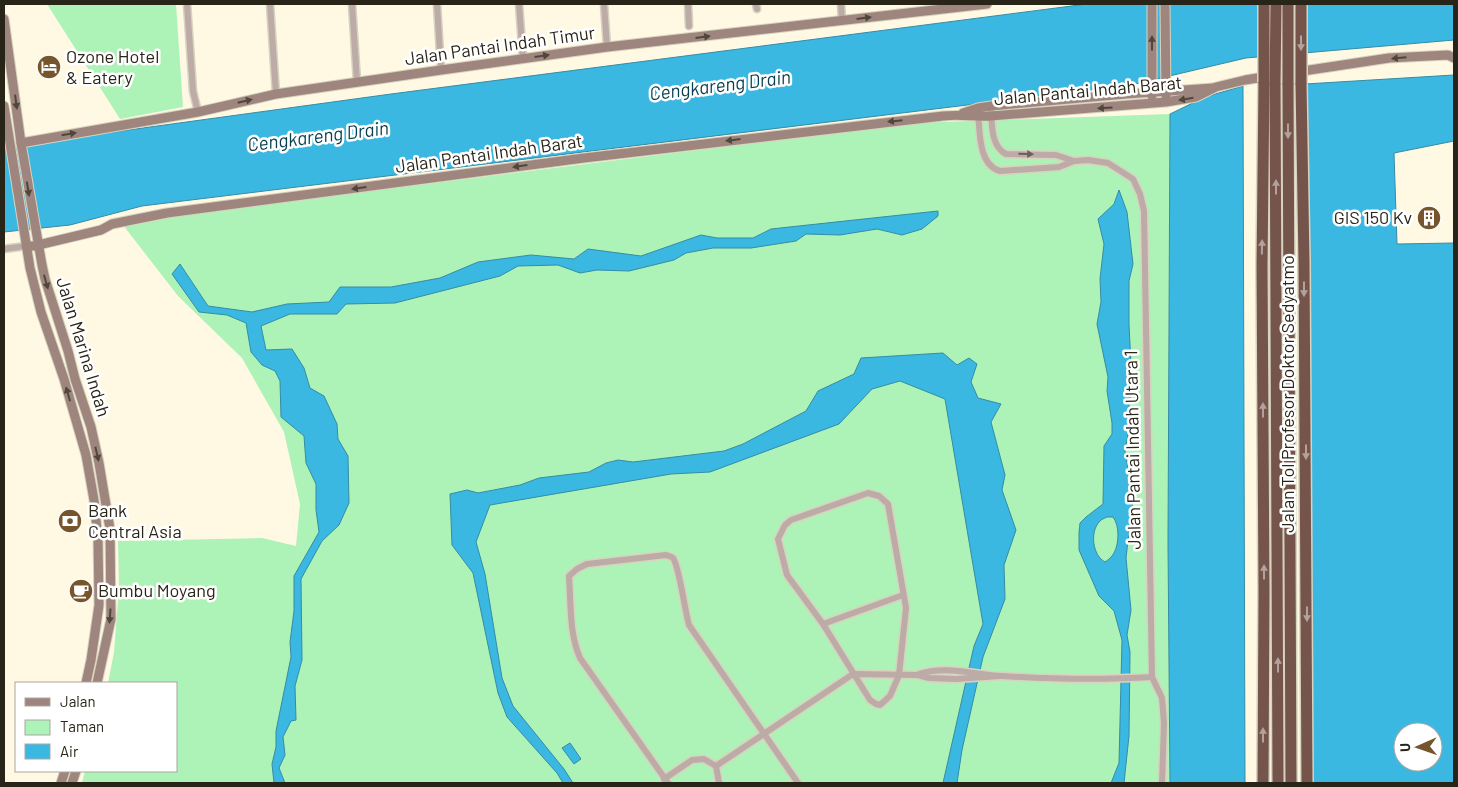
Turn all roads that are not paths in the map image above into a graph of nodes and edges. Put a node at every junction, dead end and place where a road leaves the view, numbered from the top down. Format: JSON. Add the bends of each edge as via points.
{"nodes":[{"id":1,"x":187,"y":4,"type":"edge"},
{"id":2,"x":270,"y":4,"type":"edge"},
{"id":3,"x":352,"y":4,"type":"edge"},
{"id":4,"x":437,"y":4,"type":"edge"},
{"id":5,"x":519,"y":4,"type":"edge"},
{"id":6,"x":604,"y":4,"type":"edge"},
{"id":7,"x":688,"y":4,"type":"edge"},
{"id":8,"x":841,"y":4,"type":"edge"},
{"id":9,"x":987,"y":4,"type":"edge"},
{"id":10,"x":1152,"y":4,"type":"edge"},
{"id":11,"x":1165,"y":4,"type":"edge"},
{"id":12,"x":1264,"y":4,"type":"edge"},
{"id":13,"x":1276,"y":4,"type":"edge"},
{"id":14,"x":1288,"y":4,"type":"edge"},
{"id":15,"x":1301,"y":4,"type":"edge"},
{"id":16,"x":4,"y":19,"type":"edge"},
{"id":17,"x":842,"y":21,"type":"junction"},
{"id":18,"x":689,"y":26,"type":"dead end"},
{"id":19,"x":607,"y":48,"type":"junction"},
{"id":20,"x":1452,"y":55,"type":"edge"},
{"id":21,"x":523,"y":59,"type":"junction"},
{"id":22,"x":441,"y":70,"type":"junction"},
{"id":23,"x":357,"y":82,"type":"junction"},
{"id":24,"x":1270,"y":82,"type":"junction"},
{"id":25,"x":1216,"y":88,"type":"junction"},
{"id":26,"x":1166,"y":90,"type":"junction"},
{"id":27,"x":1152,"y":92,"type":"junction"},
{"id":28,"x":276,"y":94,"type":"junction"},
{"id":29,"x":1166,"y":102,"type":"junction"},
{"id":30,"x":1153,"y":103,"type":"junction"},
{"id":31,"x":991,"y":111,"type":"junction"},
{"id":32,"x":4,"y":112,"type":"edge"},
{"id":33,"x":198,"y":112,"type":"junction"},
{"id":34,"x":978,"y":112,"type":"junction"},
{"id":35,"x":6,"y":135,"type":"edge"},
{"id":36,"x":21,"y":143,"type":"junction"},
{"id":37,"x":1074,"y":161,"type":"junction"},
{"id":38,"x":38,"y":244,"type":"junction"},
{"id":39,"x":26,"y":246,"type":"junction"},
{"id":40,"x":4,"y":249,"type":"edge"},
{"id":41,"x":42,"y":265,"type":"junction"},
{"id":42,"x":30,"y":268,"type":"junction"},
{"id":43,"x":91,"y":427,"type":"junction"},
{"id":44,"x":79,"y":431,"type":"junction"},
{"id":45,"x":903,"y":595,"type":"junction"},
{"id":46,"x":823,"y":624,"type":"junction"},
{"id":47,"x":853,"y":674,"type":"junction"},
{"id":48,"x":899,"y":675,"type":"junction"},
{"id":49,"x":918,"y":675,"type":"junction"},
{"id":50,"x":981,"y":676,"type":"junction"},
{"id":51,"x":1152,"y":677,"type":"junction"},
{"id":52,"x":86,"y":682,"type":"edge"},
{"id":53,"x":97,"y":682,"type":"edge"},
{"id":54,"x":764,"y":734,"type":"junction"},
{"id":55,"x":716,"y":766,"type":"junction"},
{"id":56,"x":666,"y":781,"type":"edge"},
{"id":57,"x":719,"y":783,"type":"edge"},
{"id":58,"x":798,"y":783,"type":"edge"},
{"id":59,"x":1162,"y":783,"type":"edge"},
{"id":60,"x":1263,"y":783,"type":"edge"},
{"id":61,"x":1278,"y":783,"type":"edge"},
{"id":62,"x":1291,"y":783,"type":"edge"},
{"id":63,"x":1307,"y":783,"type":"edge"}],
"edges":[{"from":1,"to":33,"type":"street","via":[[192,91]]},
{"from":2,"to":28,"type":"street"},
{"from":3,"to":23,"type":"street"},
{"from":4,"to":22,"type":"street"},
{"from":5,"to":21,"type":"street"},
{"from":6,"to":19,"type":"street"},
{"from":7,"to":18,"type":"street"},
{"from":8,"to":17,"type":"street"},
{"from":17,"to":9,"type":"street","name":"Jalan Pantai Indah Timur","one_way":true},
{"from":27,"to":10,"type":"street","one_way":true},
{"from":11,"to":26,"type":"street"},
{"from":12,"to":24,"type":"highway","name":"Jalan Tol Profesor Doktor Sedyatmo","bridge":true},
{"from":13,"to":24,"type":"highway","name":"Jalan Tol Profesor Doktor Sedyatmo","bridge":true},
{"from":14,"to":62,"type":"highway","name":"Jalan Tol Profesor Doktor Sedyatmo","one_way":true,"bridge":true},
{"from":15,"to":63,"type":"highway","name":"Jalan Tol Profesor Doktor Sedyatmo","one_way":true,"bridge":true},
{"from":16,"to":36,"type":"street","name":"Jalan Marina Indah","one_way":true},
{"from":19,"to":17,"type":"street","name":"Jalan Pantai Indah Timur","one_way":true},
{"from":21,"to":19,"type":"street","name":"Jalan Pantai Indah Timur","one_way":true},
{"from":20,"to":25,"type":"street","name":"Jalan Pantai Indah Barat","one_way":true,"via":[[1382,59],[1245,80]]},
{"from":21,"to":22,"type":"street","name":"Jalan Pantai Indah Timur"},
{"from":22,"to":23,"type":"street","name":"Jalan Pantai Indah Timur"},
{"from":23,"to":28,"type":"street","name":"Jalan Pantai Indah Timur"},
{"from":60,"to":24,"type":"highway","name":"Jalan Tol Profesor Doktor Sedyatmo","one_way":true,"via":[[1262,266]]},
{"from":61,"to":24,"type":"highway","name":"Jalan Tol Profesor Doktor Sedyatmo","one_way":true},
{"from":25,"to":26,"type":"street","name":"Jalan Pantai Indah Barat"},
{"from":25,"to":29,"type":"street","name":"Jalan Pantai Indah Barat","one_way":true,"via":[[1196,97]]},
{"from":26,"to":27,"type":"street","name":"Jalan Pantai Indah Barat"},
{"from":26,"to":29,"type":"street"},
{"from":27,"to":30,"type":"street"},
{"from":27,"to":31,"type":"street","name":"Jalan Pantai Indah Barat"},
{"from":33,"to":28,"type":"street","name":"Jalan Pantai Indah Timur","one_way":true},
{"from":29,"to":30,"type":"street","name":"Jalan Pantai Indah Barat"},
{"from":30,"to":31,"type":"street","name":"Jalan Pantai Indah Barat","one_way":true},
{"from":31,"to":34,"type":"street","name":"Jalan Pantai Indah Barat"},
{"from":31,"to":37,"type":"street","name":"Jalan Pantai Indah Utara 1","one_way":true,"via":[[996,145],[1003,153],[1056,155]]},
{"from":32,"to":35,"type":"street","name":"Jalan Marina Indah"},
{"from":36,"to":33,"type":"street","name":"Jalan Pantai Indah Timur","one_way":true},
{"from":34,"to":37,"type":"street","name":"Jalan Pantai Indah Utara 1","via":[[982,147],[988,162],[997,170],[1059,167]]},
{"from":34,"to":38,"type":"street","name":"Jalan Pantai Indah Barat","one_way":true,"via":[[594,156],[167,213]]},
{"from":35,"to":39,"type":"street","name":"Jalan Marina Indah"},
{"from":36,"to":38,"type":"street","name":"Jalan Marina Indah","one_way":true},
{"from":37,"to":51,"type":"street","name":"Jalan Pantai Indah Utara 1","via":[[1108,163],[1133,179],[1144,211]]},
{"from":38,"to":39,"type":"street","name":"Jalan Pantai Indah Barat"},
{"from":38,"to":41,"type":"street","name":"Jalan Marina Indah"},
{"from":39,"to":40,"type":"street"},
{"from":39,"to":42,"type":"street","name":"Jalan Marina Indah"},
{"from":41,"to":42,"type":"street","via":[[34,263]]},
{"from":41,"to":43,"type":"street","name":"Jalan Marina Indah","one_way":true},
{"from":44,"to":42,"type":"street","name":"Jalan Marina Indah","one_way":true},
{"from":43,"to":44,"type":"street"},
{"from":43,"to":53,"type":"street","name":"Jalan Marina Indah","one_way":true,"via":[[110,529],[111,619]]},
{"from":44,"to":52,"type":"street","name":"Jalan Marina Indah","via":[[88,465],[98,539],[99,605]]},
{"from":45,"to":46,"type":"street"},
{"from":45,"to":46,"type":"street","via":[[888,504],[879,496],[868,493],[791,520],[778,539],[787,575]]},
{"from":45,"to":48,"type":"street","via":[[906,608]]},
{"from":46,"to":47,"type":"street"},
{"from":47,"to":48,"type":"street"},
{"from":47,"to":48,"type":"street","via":[[876,704],[890,696]]},
{"from":47,"to":54,"type":"street"},
{"from":48,"to":49,"type":"street"},
{"from":49,"to":50,"type":"street","via":[[956,679]]},
{"from":49,"to":50,"type":"street","via":[[929,671],[958,671]]},
{"from":50,"to":51,"type":"street"},
{"from":51,"to":59,"type":"street","name":"Jalan Pantai Indah Utara 1","via":[[1162,698]]},
{"from":54,"to":55,"type":"street"},
{"from":54,"to":56,"type":"street","via":[[689,625],[672,557],[587,564],[576,568],[569,576],[575,648]]},
{"from":54,"to":58,"type":"street"},
{"from":55,"to":56,"type":"street","via":[[704,759],[692,760]]},
{"from":55,"to":57,"type":"street"}]}
